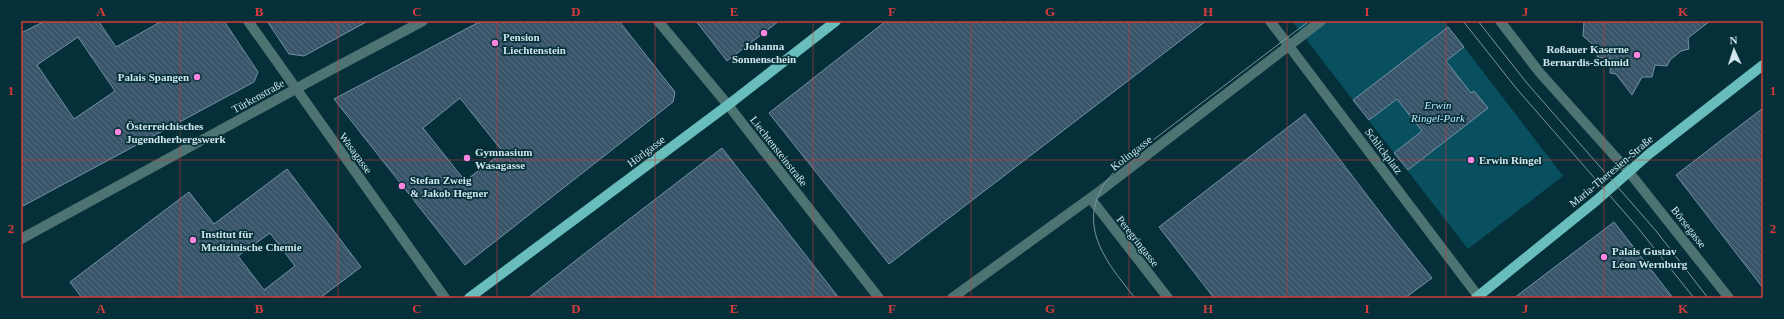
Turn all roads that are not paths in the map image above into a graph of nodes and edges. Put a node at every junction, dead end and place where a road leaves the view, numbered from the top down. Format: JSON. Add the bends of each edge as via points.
{"nodes":[{"id":1,"x":248,"y":21,"type":"edge"},
{"id":2,"x":423,"y":21,"type":"edge"},
{"id":3,"x":658,"y":21,"type":"edge"},
{"id":4,"x":836,"y":21,"type":"edge"},
{"id":5,"x":1270,"y":21,"type":"edge"},
{"id":6,"x":1321,"y":21,"type":"edge"},
{"id":7,"x":1500,"y":21,"type":"edge"},
{"id":8,"x":1288,"y":45,"type":"junction"},
{"id":9,"x":1763,"y":65,"type":"edge"},
{"id":10,"x":296,"y":89,"type":"junction"},
{"id":11,"x":728,"y":105,"type":"junction"},
{"id":12,"x":1629,"y":172,"type":"junction"},
{"id":13,"x":1091,"y":199,"type":"junction"},
{"id":14,"x":21,"y":239,"type":"edge"},
{"id":15,"x":1478,"y":297,"type":"edge"},
{"id":16,"x":445,"y":298,"type":"edge"},
{"id":17,"x":469,"y":298,"type":"edge"},
{"id":18,"x":879,"y":298,"type":"edge"},
{"id":19,"x":952,"y":298,"type":"edge"},
{"id":20,"x":1168,"y":298,"type":"edge"},
{"id":21,"x":1729,"y":298,"type":"edge"}],
"edges":[{"from":1,"to":10,"type":"street","name":"Wasagasse"},
{"from":2,"to":10,"type":"street","name":"Türkenstraße"},
{"from":3,"to":11,"type":"street","name":"Liechtensteinstraße"},
{"from":4,"to":11,"type":"main road","name":"Hörlgasse"},
{"from":5,"to":8,"type":"street","name":"Schlickplatz"},
{"from":6,"to":8,"type":"street","name":"Kolingasse"},
{"from":7,"to":12,"type":"street","via":[[1540,73]]},
{"from":8,"to":13,"type":"street","name":"Kolingasse"},
{"from":8,"to":15,"type":"street","name":"Schlickplatz"},
{"from":9,"to":12,"type":"main road","name":"Maria-Theresien-Straße"},
{"from":10,"to":14,"type":"street","name":"Türkenstraße"},
{"from":10,"to":16,"type":"street","name":"Wasagasse"},
{"from":11,"to":17,"type":"main road","name":"Hörlgasse"},
{"from":11,"to":18,"type":"street","name":"Liechtensteinstraße"},
{"from":12,"to":15,"type":"main road","name":"Maria-Theresien-Straße"},
{"from":12,"to":21,"type":"street","name":"Börsegasse"},
{"from":13,"to":19,"type":"street","name":"Kolingasse"},
{"from":13,"to":20,"type":"street","name":"Peregringasse"}]}
